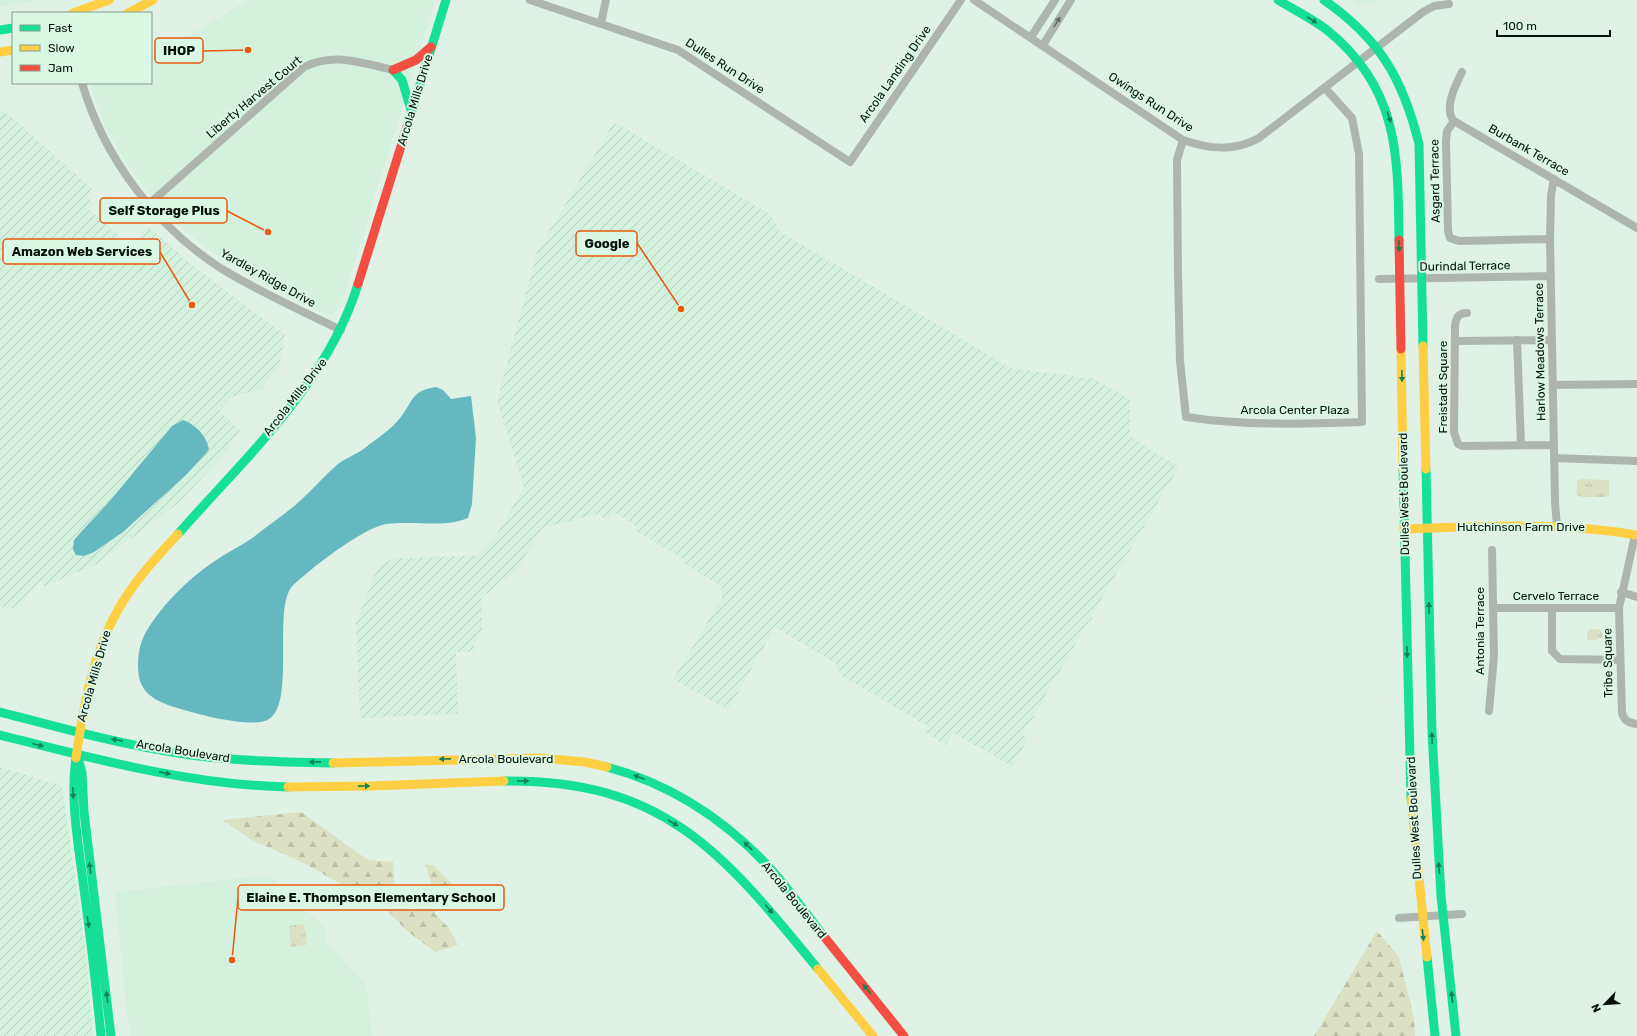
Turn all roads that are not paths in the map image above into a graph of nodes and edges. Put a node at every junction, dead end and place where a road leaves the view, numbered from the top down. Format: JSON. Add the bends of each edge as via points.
{"nodes":[{"id":1,"x":110,"y":0,"type":"edge"},
{"id":2,"x":153,"y":0,"type":"edge"},
{"id":3,"x":446,"y":0,"type":"edge"},
{"id":4,"x":530,"y":0,"type":"edge"},
{"id":5,"x":606,"y":0,"type":"edge"},
{"id":6,"x":961,"y":0,"type":"edge"},
{"id":7,"x":974,"y":0,"type":"edge"},
{"id":8,"x":1055,"y":0,"type":"edge"},
{"id":9,"x":1071,"y":0,"type":"edge"},
{"id":10,"x":1278,"y":0,"type":"edge"},
{"id":11,"x":1324,"y":0,"type":"edge"},
{"id":12,"x":1449,"y":4,"type":"dead end"},
{"id":13,"x":92,"y":7,"type":"junction"},
{"id":14,"x":76,"y":12,"type":"edge"},
{"id":15,"x":84,"y":12,"type":"edge"},
{"id":16,"x":130,"y":12,"type":"edge"},
{"id":17,"x":601,"y":23,"type":"junction"},
{"id":18,"x":12,"y":28,"type":"edge"},
{"id":19,"x":0,"y":30,"type":"edge"},
{"id":20,"x":1031,"y":37,"type":"junction"},
{"id":21,"x":1043,"y":44,"type":"junction"},
{"id":22,"x":432,"y":45,"type":"junction"},
{"id":23,"x":1377,"y":47,"type":"junction"},
{"id":24,"x":12,"y":50,"type":"edge"},
{"id":25,"x":0,"y":52,"type":"edge"},
{"id":26,"x":1359,"y":61,"type":"junction"},
{"id":27,"x":394,"y":70,"type":"junction"},
{"id":28,"x":1462,"y":72,"type":"dead end"},
{"id":29,"x":82,"y":84,"type":"edge"},
{"id":30,"x":1324,"y":88,"type":"junction"},
{"id":31,"x":411,"y":112,"type":"junction"},
{"id":32,"x":1454,"y":121,"type":"junction"},
{"id":33,"x":1183,"y":140,"type":"junction"},
{"id":34,"x":850,"y":162,"type":"joint"},
{"id":35,"x":1554,"y":179,"type":"junction"},
{"id":36,"x":149,"y":204,"type":"junction"},
{"id":37,"x":1637,"y":228,"type":"edge"},
{"id":38,"x":1550,"y":239,"type":"junction"},
{"id":39,"x":1551,"y":276,"type":"junction"},
{"id":40,"x":1400,"y":278,"type":"junction"},
{"id":41,"x":1422,"y":278,"type":"junction"},
{"id":42,"x":1379,"y":279,"type":"dead end"},
{"id":43,"x":1467,"y":313,"type":"dead end"},
{"id":44,"x":341,"y":330,"type":"junction"},
{"id":45,"x":1517,"y":340,"type":"junction"},
{"id":46,"x":1552,"y":340,"type":"junction"},
{"id":47,"x":1456,"y":341,"type":"junction"},
{"id":48,"x":1637,"y":384,"type":"edge"},
{"id":49,"x":1553,"y":385,"type":"junction"},
{"id":50,"x":1521,"y":444,"type":"junction"},
{"id":51,"x":1554,"y":445,"type":"junction"},
{"id":52,"x":1554,"y":458,"type":"junction"},
{"id":53,"x":1637,"y":461,"type":"edge"},
{"id":54,"x":1557,"y":526,"type":"junction"},
{"id":55,"x":1427,"y":528,"type":"junction"},
{"id":56,"x":1404,"y":529,"type":"junction"},
{"id":57,"x":1636,"y":535,"type":"edge"},
{"id":58,"x":1492,"y":550,"type":"dead end"},
{"id":59,"x":1621,"y":592,"type":"junction"},
{"id":60,"x":1637,"y":597,"type":"edge"},
{"id":61,"x":1493,"y":608,"type":"junction"},
{"id":62,"x":1552,"y":608,"type":"junction"},
{"id":63,"x":1619,"y":608,"type":"junction"},
{"id":64,"x":1620,"y":660,"type":"junction"},
{"id":65,"x":1489,"y":711,"type":"dead end"},
{"id":66,"x":0,"y":712,"type":"edge"},
{"id":67,"x":1637,"y":724,"type":"edge"},
{"id":68,"x":79,"y":733,"type":"junction"},
{"id":69,"x":0,"y":735,"type":"edge"},
{"id":70,"x":77,"y":754,"type":"junction"},
{"id":71,"x":1462,"y":914,"type":"dead end"},
{"id":72,"x":1444,"y":916,"type":"junction"},
{"id":73,"x":1421,"y":917,"type":"junction"},
{"id":74,"x":1399,"y":918,"type":"dead end"},
{"id":75,"x":101,"y":1036,"type":"edge"},
{"id":76,"x":111,"y":1036,"type":"edge"},
{"id":77,"x":872,"y":1036,"type":"edge"},
{"id":78,"x":904,"y":1036,"type":"edge"},
{"id":79,"x":1435,"y":1036,"type":"edge"},
{"id":80,"x":1456,"y":1036,"type":"edge"}],
"edges":[{"from":1,"to":13,"type":"street"},
{"from":2,"to":16,"type":"street"},
{"from":3,"to":22,"type":"street","name":"Arcola Mills Drive"},
{"from":4,"to":17,"type":"street","name":"Dulles Run Drive"},
{"from":5,"to":17,"type":"street"},
{"from":6,"to":34,"type":"street","name":"Arcola Landing Drive"},
{"from":7,"to":20,"type":"street","name":"Owings Run Drive"},
{"from":8,"to":20,"type":"street"},
{"from":21,"to":9,"type":"street","one_way":true},
{"from":10,"to":26,"type":"street","name":"Dulles West Boulevard","one_way":true,"via":[[1327,30]]},
{"from":11,"to":23,"type":"street","name":"Dulles West Boulevard","via":[[1351,20]]},
{"from":12,"to":23,"type":"street","name":"Owings Run Drive","via":[[1434,6],[1423,12]]},
{"from":13,"to":14,"type":"street"},
{"from":13,"to":15,"type":"street"},
{"from":17,"to":34,"type":"street","name":"Dulles Run Drive","via":[[648,38],[685,54]]},
{"from":18,"to":19,"type":"street"},
{"from":20,"to":21,"type":"street","name":"Owings Run Drive"},
{"from":21,"to":33,"type":"street","name":"Owings Run Drive"},
{"from":22,"to":27,"type":"street","via":[[416,60]]},
{"from":22,"to":31,"type":"street","name":"Arcola Mills Drive"},
{"from":23,"to":26,"type":"street","name":"Owings Run Drive"},
{"from":23,"to":41,"type":"street","name":"Dulles West Boulevard","via":[[1401,86],[1412,113],[1418,144]]},
{"from":24,"to":25,"type":"street"},
{"from":26,"to":30,"type":"street","name":"Owings Run Drive"},
{"from":26,"to":40,"type":"street","name":"Dulles West Boulevard","one_way":true,"via":[[1385,105],[1395,142],[1398,160]]},
{"from":27,"to":31,"type":"street","via":[[402,80]]},
{"from":27,"to":36,"type":"street","name":"Liberty Harvest Court","via":[[342,59],[320,60],[304,67]]},
{"from":28,"to":32,"type":"street","via":[[1449,109]]},
{"from":29,"to":36,"type":"street","name":"Yardley Ridge Drive","via":[[94,116],[110,148]]},
{"from":30,"to":33,"type":"street","name":"Owings Run Drive","via":[[1264,134],[1244,145],[1218,148]]},
{"from":30,"to":33,"type":"street","name":"Arcola Center Plaza","via":[[1352,118],[1359,154],[1362,422],[1287,425],[1223,422],[1186,417],[1180,361],[1178,275],[1177,160]]},
{"from":31,"to":44,"type":"street","name":"Arcola Mills Drive","via":[[351,307]]},
{"from":32,"to":35,"type":"street","name":"Burbank Terrace"},
{"from":32,"to":38,"type":"street","name":"Asgard Terrace","via":[[1447,131],[1446,141],[1450,238],[1459,241]]},
{"from":35,"to":37,"type":"street","name":"Burbank Terrace"},
{"from":35,"to":38,"type":"street","name":"Harlow Meadows Terrace"},
{"from":36,"to":44,"type":"street","name":"Yardley Ridge Drive","via":[[173,230],[221,268]]},
{"from":38,"to":39,"type":"street","name":"Harlow Meadows Terrace"},
{"from":39,"to":41,"type":"street","name":"Durindal Terrace"},
{"from":39,"to":46,"type":"street","name":"Harlow Meadows Terrace"},
{"from":40,"to":41,"type":"street","name":"Durindal Terrace"},
{"from":40,"to":42,"type":"street","name":"Durindal Terrace"},
{"from":40,"to":56,"type":"street","name":"Dulles West Boulevard","one_way":true},
{"from":41,"to":55,"type":"street","name":"Dulles West Boulevard"},
{"from":43,"to":47,"type":"street","name":"Freistadt Square","via":[[1460,314],[1456,320]]},
{"from":44,"to":68,"type":"street","name":"Arcola Mills Drive","via":[[319,367],[280,420],[142,574],[128,594],[110,625],[99,652],[83,708]]},
{"from":45,"to":46,"type":"street"},
{"from":45,"to":47,"type":"street"},
{"from":45,"to":50,"type":"street"},
{"from":46,"to":49,"type":"street","name":"Harlow Meadows Terrace"},
{"from":47,"to":50,"type":"street","name":"Freistadt Square","via":[[1454,432],[1458,444]]},
{"from":48,"to":49,"type":"street"},
{"from":49,"to":51,"type":"street","name":"Harlow Meadows Terrace"},
{"from":50,"to":51,"type":"street","name":"Freistadt Square"},
{"from":51,"to":52,"type":"street","name":"Harlow Meadows Terrace"},
{"from":52,"to":53,"type":"street"},
{"from":52,"to":54,"type":"street","name":"Harlow Meadows Terrace"},
{"from":54,"to":55,"type":"street","name":"Hutchinson Farm Drive"},
{"from":54,"to":57,"type":"street","name":"Hutchinson Farm Drive"},
{"from":55,"to":56,"type":"street","name":"Hutchinson Farm Drive"},
{"from":72,"to":55,"type":"street","name":"Dulles West Boulevard","one_way":true,"via":[[1436,831],[1432,740]]},
{"from":56,"to":73,"type":"street","name":"Dulles West Boulevard","one_way":true,"via":[[1412,818]]},
{"from":57,"to":59,"type":"street","name":"Tribe Square"},
{"from":58,"to":61,"type":"street","name":"Antonia Terrace"},
{"from":59,"to":60,"type":"street"},
{"from":59,"to":63,"type":"street","name":"Tribe Square"},
{"from":61,"to":62,"type":"street","name":"Cervelo Terrace"},
{"from":61,"to":65,"type":"street","name":"Antonia Terrace","via":[[1494,656]]},
{"from":62,"to":63,"type":"street","name":"Cervelo Terrace"},
{"from":62,"to":64,"type":"street","via":[[1552,651],[1555,656],[1560,659]]},
{"from":63,"to":64,"type":"street","name":"Tribe Square"},
{"from":64,"to":67,"type":"street","name":"Tribe Square","via":[[1623,718]]},
{"from":66,"to":68,"type":"street","name":"Arcola Boulevard"},
{"from":68,"to":70,"type":"street","name":"Arcola Mills Drive"},
{"from":78,"to":68,"type":"street","name":"Arcola Boulevard","one_way":true,"via":[[770,868],[747,845],[722,823],[696,806],[641,778],[612,768],[540,758],[310,762],[210,757]]},
{"from":69,"to":70,"type":"street","name":"Arcola Boulevard","one_way":true},
{"from":70,"to":75,"type":"street","name":"Arcola Mills Drive","one_way":true,"via":[[73,770],[74,809]]},
{"from":76,"to":70,"type":"street","name":"Arcola Mills Drive","one_way":true,"via":[[84,812],[82,772]]},
{"from":70,"to":77,"type":"street","name":"Arcola Boulevard","one_way":true,"via":[[187,778],[246,785],[322,787],[528,780],[574,785],[629,800],[676,824],[732,866],[774,913]]},
{"from":71,"to":72,"type":"street"},
{"from":72,"to":73,"type":"street"},
{"from":80,"to":72,"type":"street","name":"Dulles West Boulevard","one_way":true},
{"from":73,"to":74,"type":"street"},
{"from":73,"to":79,"type":"street","name":"Dulles West Boulevard","one_way":true}]}
